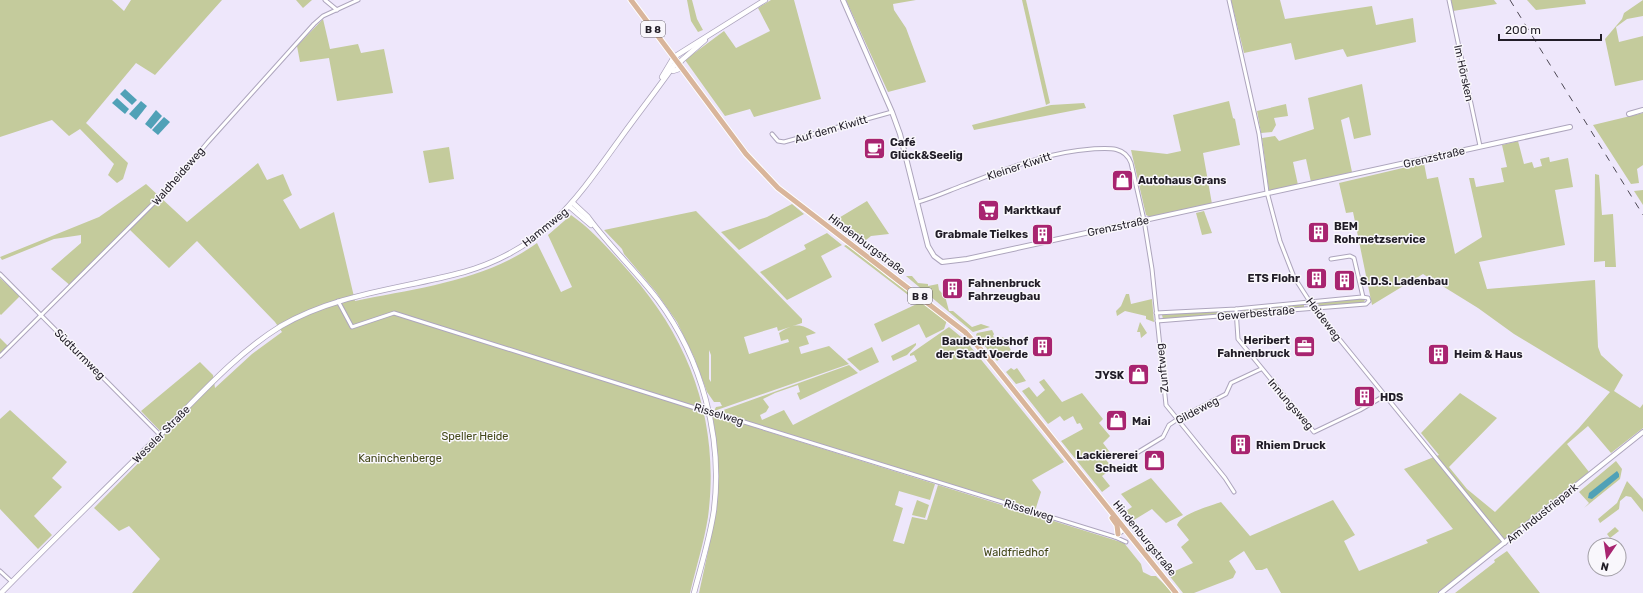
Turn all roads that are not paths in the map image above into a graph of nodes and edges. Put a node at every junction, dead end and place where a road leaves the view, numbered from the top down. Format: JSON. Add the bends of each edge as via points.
{"nodes":[{"id":1,"x":325,"y":0,"type":"edge"},
{"id":2,"x":358,"y":0,"type":"edge"},
{"id":3,"x":631,"y":0,"type":"edge"},
{"id":4,"x":765,"y":0,"type":"edge"},
{"id":5,"x":844,"y":0,"type":"edge"},
{"id":6,"x":1229,"y":0,"type":"edge"},
{"id":7,"x":1449,"y":0,"type":"edge"},
{"id":8,"x":337,"y":10,"type":"junction"},
{"id":9,"x":710,"y":35,"type":"junction"},
{"id":10,"x":678,"y":62,"type":"junction"},
{"id":11,"x":653,"y":93,"type":"junction"},
{"id":12,"x":1643,"y":110,"type":"edge"},
{"id":13,"x":892,"y":112,"type":"junction"},
{"id":14,"x":1629,"y":114,"type":"dead end"},
{"id":15,"x":1570,"y":127,"type":"dead end"},
{"id":16,"x":772,"y":134,"type":"dead end"},
{"id":17,"x":1480,"y":146,"type":"junction"},
{"id":18,"x":1267,"y":194,"type":"junction"},
{"id":19,"x":918,"y":202,"type":"junction"},
{"id":20,"x":572,"y":205,"type":"junction"},
{"id":21,"x":1144,"y":220,"type":"junction"},
{"id":22,"x":1332,"y":259,"type":"dead end"},
{"id":23,"x":0,"y":274,"type":"edge"},
{"id":24,"x":1363,"y":297,"type":"junction"},
{"id":25,"x":339,"y":301,"type":"junction"},
{"id":26,"x":1309,"y":301,"type":"junction"},
{"id":27,"x":1314,"y":308,"type":"junction"},
{"id":28,"x":1236,"y":309,"type":"junction"},
{"id":29,"x":1156,"y":313,"type":"junction"},
{"id":30,"x":41,"y":315,"type":"junction"},
{"id":31,"x":1236,"y":315,"type":"junction"},
{"id":32,"x":1157,"y":321,"type":"junction"},
{"id":33,"x":0,"y":356,"type":"edge"},
{"id":34,"x":1261,"y":369,"type":"junction"},
{"id":35,"x":1384,"y":396,"type":"junction"},
{"id":36,"x":708,"y":412,"type":"junction"},
{"id":37,"x":1178,"y":419,"type":"junction"},
{"id":38,"x":1643,"y":432,"type":"edge"},
{"id":39,"x":160,"y":435,"type":"junction"},
{"id":40,"x":1135,"y":454,"type":"dead end"},
{"id":41,"x":1234,"y":492,"type":"dead end"},
{"id":42,"x":1098,"y":497,"type":"junction"},
{"id":43,"x":1125,"y":529,"type":"junction"},
{"id":44,"x":1117,"y":536,"type":"junction"},
{"id":45,"x":1126,"y":542,"type":"dead end"},
{"id":46,"x":1505,"y":543,"type":"junction"},
{"id":47,"x":0,"y":570,"type":"edge"},
{"id":48,"x":12,"y":582,"type":"junction"},
{"id":49,"x":1,"y":593,"type":"edge"},
{"id":50,"x":694,"y":593,"type":"edge"},
{"id":51,"x":1176,"y":593,"type":"edge"},
{"id":52,"x":1441,"y":593,"type":"edge"}],
"edges":[{"from":1,"to":8,"type":"street"},
{"from":2,"to":8,"type":"street","name":"Waldheideweg"},
{"from":3,"to":10,"type":"main road","name":"Hindenburgstraße","number":"B 8"},
{"from":4,"to":9,"type":"main road","name":"Hammweg"},
{"from":5,"to":13,"type":"street","name":"Grenzstraße"},
{"from":6,"to":18,"type":"street","name":"Heideweg","via":[[1259,134]]},
{"from":7,"to":17,"type":"street","name":"Im Hörsken"},
{"from":8,"to":30,"type":"street","name":"Waldheideweg","via":[[314,24],[173,184]]},
{"from":9,"to":10,"type":"main road","name":"Hammweg"},
{"from":9,"to":10,"type":"main road","name":"Hammweg"},
{"from":10,"to":11,"type":"main road","name":"Hammweg"},
{"from":10,"to":11,"type":"main road","name":"Hammweg"},
{"from":10,"to":42,"type":"main road","name":"Hindenburgstraße","number":"B 8","via":[[746,154],[771,181],[965,332]]},
{"from":11,"to":20,"type":"main road","name":"Hammweg"},
{"from":12,"to":14,"type":"street"},
{"from":13,"to":16,"type":"street","name":"Auf dem Kiwitt","via":[[784,142],[778,141]]},
{"from":13,"to":19,"type":"street","name":"Grenzstraße","via":[[907,156]]},
{"from":15,"to":17,"type":"street","name":"Grenzstraße"},
{"from":17,"to":18,"type":"street","name":"Grenzstraße"},
{"from":18,"to":21,"type":"street","name":"Grenzstraße"},
{"from":18,"to":26,"type":"street","name":"Heideweg","via":[[1282,248],[1294,277]]},
{"from":19,"to":21,"type":"street","name":"Grenzstraße","via":[[928,246],[934,256],[942,262],[967,259]]},
{"from":19,"to":21,"type":"street","name":"Kleiner Kiwitt","via":[[1036,158],[1079,150],[1108,148],[1122,151],[1129,157]]},
{"from":20,"to":25,"type":"main road","name":"Hammweg","via":[[531,241],[487,264]]},
{"from":20,"to":36,"type":"main road","via":[[648,288],[673,322],[692,360]]},
{"from":21,"to":29,"type":"street","name":"Zunftweg"},
{"from":22,"to":24,"type":"street","via":[[1350,256],[1354,258]]},
{"from":23,"to":30,"type":"street","name":"Südturmweg"},
{"from":24,"to":26,"type":"street","name":"Gewerbestraße"},
{"from":24,"to":27,"type":"street","name":"Gewerbestraße","via":[[1368,298],[1369,302]]},
{"from":25,"to":36,"type":"street","name":"Risselweg","via":[[352,327],[394,313]]},
{"from":25,"to":39,"type":"main road","name":"Weseler Straße","via":[[294,319],[257,343]]},
{"from":26,"to":27,"type":"street","name":"Heideweg"},
{"from":26,"to":28,"type":"street","name":"Gewerbestraße"},
{"from":27,"to":31,"type":"street","name":"Gewerbestraße"},
{"from":27,"to":35,"type":"street","name":"Heideweg"},
{"from":28,"to":29,"type":"street","name":"Gewerbestraße"},
{"from":28,"to":31,"type":"street","name":"Innungsweg"},
{"from":29,"to":32,"type":"street","name":"Zunftweg"},
{"from":30,"to":33,"type":"street","name":"Waldheideweg"},
{"from":30,"to":39,"type":"street","name":"Südturmweg"},
{"from":31,"to":32,"type":"street","name":"Gewerbestraße"},
{"from":31,"to":34,"type":"street","name":"Innungsweg","via":[[1238,339]]},
{"from":32,"to":37,"type":"street","name":"Zunftweg","via":[[1165,401]]},
{"from":34,"to":35,"type":"street","name":"Innungsweg","via":[[1314,432]]},
{"from":34,"to":37,"type":"street","name":"Gildeweg","via":[[1231,383],[1226,394]]},
{"from":35,"to":46,"type":"street","name":"Heideweg"},
{"from":36,"to":44,"type":"street","name":"Risselweg"},
{"from":36,"to":50,"type":"main road","via":[[715,456],[714,501],[710,531]]},
{"from":37,"to":40,"type":"street","name":"Gildeweg","via":[[1169,425],[1163,437]]},
{"from":37,"to":41,"type":"street","name":"Zunftweg"},
{"from":38,"to":46,"type":"street","name":"Am Industriepark"},
{"from":39,"to":48,"type":"main road","name":"Weseler Straße"},
{"from":42,"to":43,"type":"main road","name":"Hindenburgstraße","number":"B 8"},
{"from":42,"to":44,"type":"main road","name":"Hindenburgstraße","number":"B 8","via":[[1117,525]]},
{"from":43,"to":44,"type":"street"},
{"from":43,"to":51,"type":"main road","name":"Hindenburgstraße","number":"B 8"},
{"from":44,"to":45,"type":"street","name":"Risselweg"},
{"from":46,"to":52,"type":"street","name":"Am Industriepark"},
{"from":47,"to":48,"type":"street"},
{"from":48,"to":49,"type":"main road","name":"Weseler Straße"}]}
